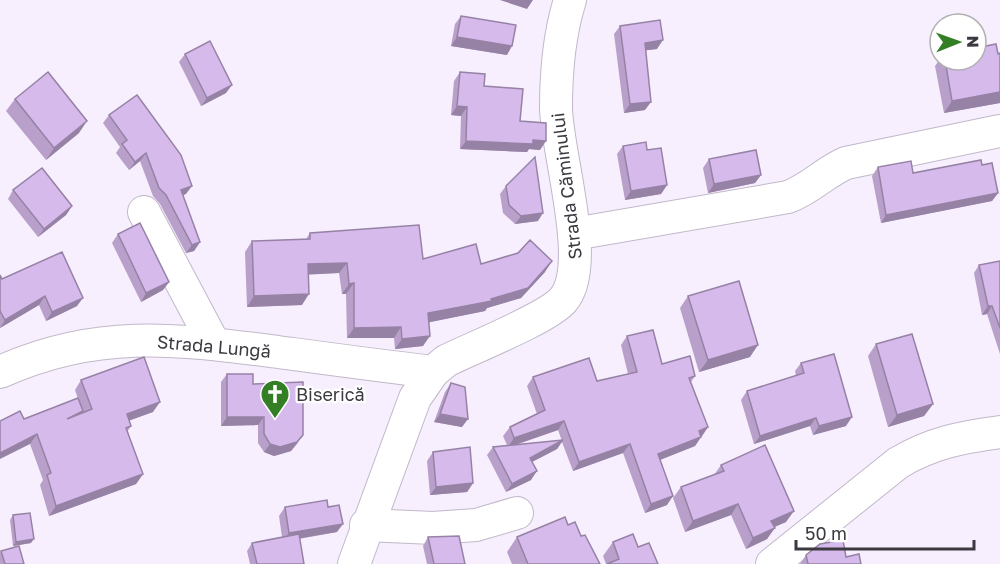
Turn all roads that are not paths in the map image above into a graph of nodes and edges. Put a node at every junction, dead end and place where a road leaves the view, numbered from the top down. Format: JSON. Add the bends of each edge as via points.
{"nodes":[{"id":1,"x":570,"y":0,"type":"edge"},
{"id":2,"x":1000,"y":131,"type":"edge"},
{"id":3,"x":144,"y":212,"type":"dead end"},
{"id":4,"x":574,"y":234,"type":"junction"},
{"id":5,"x":214,"y":344,"type":"junction"},
{"id":6,"x":0,"y":372,"type":"edge"},
{"id":7,"x":433,"y":372,"type":"junction"},
{"id":8,"x":1000,"y":432,"type":"edge"},
{"id":9,"x":517,"y":513,"type":"dead end"},
{"id":10,"x":366,"y":525,"type":"junction"},
{"id":11,"x":354,"y":564,"type":"edge"},
{"id":12,"x":772,"y":564,"type":"edge"}],
"edges":[{"from":1,"to":4,"type":"street","name":"Strada Căminului","via":[[560,44],[556,109]]},
{"from":2,"to":4,"type":"street","via":[[846,163],[788,197]]},
{"from":3,"to":5,"type":"street"},
{"from":4,"to":7,"type":"street","name":"Strada Căminului","via":[[575,277],[562,302],[446,361]]},
{"from":5,"to":6,"type":"street","name":"Strada Lungă","via":[[129,340],[80,345],[37,356]]},
{"from":5,"to":7,"type":"street","name":"Strada Lungă"},
{"from":7,"to":10,"type":"street","name":"Strada Căminului","via":[[415,398]]},
{"from":8,"to":12,"type":"street","via":[[920,450]]},
{"from":9,"to":10,"type":"street","via":[[476,525]]},
{"from":10,"to":11,"type":"street","name":"Strada Căminului"}]}
